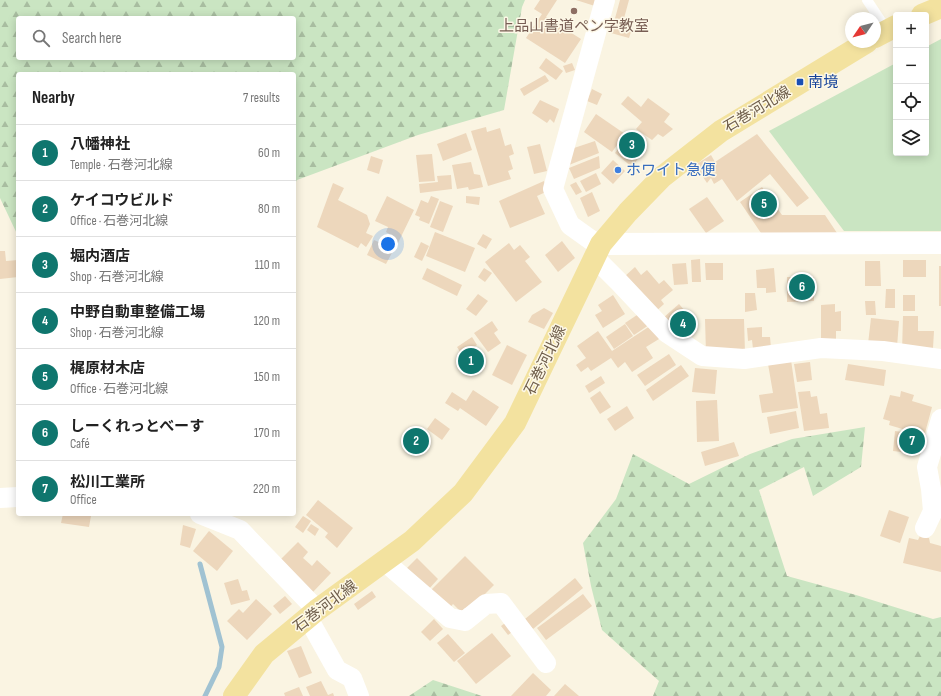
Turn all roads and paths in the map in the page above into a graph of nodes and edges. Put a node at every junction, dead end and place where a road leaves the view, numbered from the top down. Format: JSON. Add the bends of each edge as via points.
{"nodes":[{"id":1,"x":605,"y":0,"type":"edge"},
{"id":2,"x":867,"y":0,"type":"edge"},
{"id":3,"x":941,"y":7,"type":"edge"},
{"id":4,"x":929,"y":12,"type":"edge"},
{"id":5,"x":886,"y":31,"type":"edge"},
{"id":6,"x":857,"y":48,"type":"edge"},
{"id":7,"x":941,"y":243,"type":"edge"},
{"id":8,"x":598,"y":251,"type":"junction"},
{"id":9,"x":941,"y":359,"type":"edge"},
{"id":10,"x":941,"y":419,"type":"edge"},
{"id":11,"x":16,"y":497,"type":"edge"},
{"id":12,"x":0,"y":498,"type":"edge"},
{"id":13,"x":205,"y":516,"type":"edge"},
{"id":14,"x":925,"y":528,"type":"dead end"},
{"id":15,"x":384,"y":561,"type":"junction"},
{"id":16,"x":313,"y":614,"type":"junction"},
{"id":17,"x":546,"y":663,"type":"dead end"},
{"id":18,"x":234,"y":696,"type":"edge"},
{"id":19,"x":360,"y":696,"type":"edge"}],
"edges":[{"from":1,"to":8,"type":"street","via":[[553,189],[570,225],[590,240]]},
{"from":2,"to":5,"type":"lane"},
{"from":3,"to":4,"type":"main road"},
{"from":6,"to":8,"type":"main road","name":"石巻河北線","via":[[721,131],[662,177],[628,212]]},
{"from":7,"to":8,"type":"street"},
{"from":8,"to":9,"type":"street","via":[[620,282],[667,333],[702,356],[744,359],[821,348],[882,351]]},
{"from":8,"to":15,"type":"main road","name":"石巻河北線","via":[[515,423],[463,493],[412,541]]},
{"from":10,"to":14,"type":"street","via":[[927,467],[933,510]]},
{"from":11,"to":12,"type":"street"},
{"from":13,"to":16,"type":"street","via":[[240,530]]},
{"from":15,"to":16,"type":"main road","name":"石巻河北線"},
{"from":15,"to":17,"type":"street","via":[[450,618],[465,621],[486,604],[502,604]]},
{"from":16,"to":18,"type":"main road","name":"石巻河北線","via":[[264,654]]},
{"from":16,"to":19,"type":"street","via":[[337,670],[352,678]]}]}
